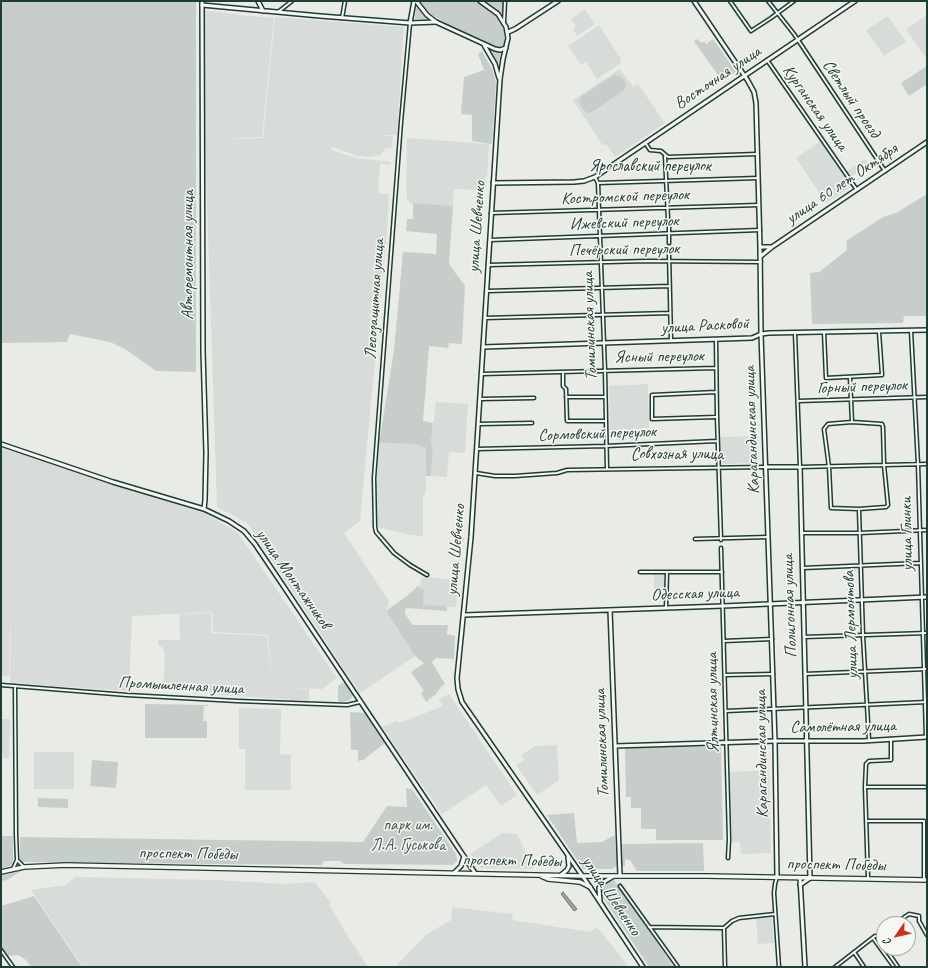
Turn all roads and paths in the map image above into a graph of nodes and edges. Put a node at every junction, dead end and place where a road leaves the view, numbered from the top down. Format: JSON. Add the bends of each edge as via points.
{"nodes":[{"id":1,"x":258,"y":1,"type":"edge"},
{"id":2,"x":292,"y":1,"type":"edge"},
{"id":3,"x":345,"y":1,"type":"edge"},
{"id":4,"x":415,"y":1,"type":"edge"},
{"id":5,"x":480,"y":1,"type":"edge"},
{"id":6,"x":505,"y":1,"type":"edge"},
{"id":7,"x":558,"y":1,"type":"edge"},
{"id":8,"x":694,"y":1,"type":"edge"},
{"id":9,"x":730,"y":1,"type":"edge"},
{"id":10,"x":768,"y":1,"type":"edge"},
{"id":11,"x":794,"y":1,"type":"edge"},
{"id":12,"x":855,"y":1,"type":"edge"},
{"id":13,"x":202,"y":3,"type":"edge"},
{"id":14,"x":263,"y":11,"type":"junction"},
{"id":15,"x":277,"y":13,"type":"junction"},
{"id":16,"x":778,"y":14,"type":"junction"},
{"id":17,"x":342,"y":18,"type":"junction"},
{"id":18,"x":436,"y":22,"type":"junction"},
{"id":19,"x":504,"y":22,"type":"junction"},
{"id":20,"x":410,"y":23,"type":"junction"},
{"id":21,"x":508,"y":32,"type":"junction"},
{"id":22,"x":797,"y":40,"type":"junction"},
{"id":23,"x":483,"y":44,"type":"junction"},
{"id":24,"x":506,"y":48,"type":"junction"},
{"id":25,"x":767,"y":60,"type":"junction"},
{"id":26,"x":744,"y":76,"type":"junction"},
{"id":27,"x":500,"y":79,"type":"junction"},
{"id":28,"x":927,"y":142,"type":"edge"},
{"id":29,"x":646,"y":144,"type":"junction"},
{"id":30,"x":758,"y":154,"type":"junction"},
{"id":31,"x":665,"y":156,"type":"junction"},
{"id":32,"x":885,"y":171,"type":"junction"},
{"id":33,"x":595,"y":178,"type":"junction"},
{"id":34,"x":758,"y":178,"type":"junction"},
{"id":35,"x":667,"y":182,"type":"junction"},
{"id":36,"x":493,"y":183,"type":"junction"},
{"id":37,"x":598,"y":183,"type":"junction"},
{"id":38,"x":857,"y":190,"type":"junction"},
{"id":39,"x":759,"y":204,"type":"junction"},
{"id":40,"x":667,"y":208,"type":"junction"},
{"id":41,"x":599,"y":209,"type":"junction"},
{"id":42,"x":491,"y":213,"type":"junction"},
{"id":43,"x":668,"y":219,"type":"dead end"},
{"id":44,"x":669,"y":226,"type":"dead end"},
{"id":45,"x":760,"y":230,"type":"junction"},
{"id":46,"x":669,"y":234,"type":"junction"},
{"id":47,"x":600,"y":236,"type":"junction"},
{"id":48,"x":490,"y":240,"type":"junction"},
{"id":49,"x":669,"y":243,"type":"dead end"},
{"id":50,"x":760,"y":247,"type":"junction"},
{"id":51,"x":772,"y":247,"type":"junction"},
{"id":52,"x":670,"y":253,"type":"dead end"},
{"id":53,"x":760,"y":256,"type":"junction"},
{"id":54,"x":669,"y":261,"type":"junction"},
{"id":55,"x":601,"y":262,"type":"junction"},
{"id":56,"x":761,"y":262,"type":"junction"},
{"id":57,"x":488,"y":265,"type":"junction"},
{"id":58,"x":670,"y":286,"type":"junction"},
{"id":59,"x":602,"y":289,"type":"junction"},
{"id":60,"x":486,"y":291,"type":"junction"},
{"id":61,"x":670,"y":312,"type":"junction"},
{"id":62,"x":603,"y":314,"type":"junction"},
{"id":63,"x":485,"y":318,"type":"junction"},
{"id":64,"x":911,"y":330,"type":"junction"},
{"id":65,"x":927,"y":330,"type":"edge"},
{"id":66,"x":824,"y":332,"type":"junction"},
{"id":67,"x":879,"y":332,"type":"junction"},
{"id":68,"x":795,"y":333,"type":"junction"},
{"id":69,"x":761,"y":334,"type":"junction"},
{"id":70,"x":716,"y":340,"type":"junction"},
{"id":71,"x":671,"y":341,"type":"junction"},
{"id":72,"x":604,"y":344,"type":"junction"},
{"id":73,"x":483,"y":347,"type":"junction"},
{"id":74,"x":716,"y":368,"type":"junction"},
{"id":75,"x":605,"y":371,"type":"junction"},
{"id":76,"x":562,"y":373,"type":"junction"},
{"id":77,"x":482,"y":374,"type":"junction"},
{"id":78,"x":850,"y":377,"type":"junction"},
{"id":79,"x":716,"y":392,"type":"junction"},
{"id":80,"x":566,"y":397,"type":"junction"},
{"id":81,"x":605,"y":397,"type":"junction"},
{"id":82,"x":914,"y":397,"type":"junction"},
{"id":83,"x":927,"y":397,"type":"edge"},
{"id":84,"x":534,"y":398,"type":"dead end"},
{"id":85,"x":480,"y":399,"type":"junction"},
{"id":86,"x":851,"y":399,"type":"junction"},
{"id":87,"x":798,"y":402,"type":"junction"},
{"id":88,"x":717,"y":417,"type":"junction"},
{"id":89,"x":606,"y":420,"type":"junction"},
{"id":90,"x":852,"y":422,"type":"junction"},
{"id":91,"x":532,"y":423,"type":"dead end"},
{"id":92,"x":478,"y":424,"type":"junction"},
{"id":93,"x":718,"y":442,"type":"junction"},
{"id":94,"x":1,"y":444,"type":"edge"},
{"id":95,"x":606,"y":446,"type":"junction"},
{"id":96,"x":477,"y":449,"type":"junction"},
{"id":97,"x":918,"y":464,"type":"junction"},
{"id":98,"x":927,"y":464,"type":"edge"},
{"id":99,"x":884,"y":465,"type":"junction"},
{"id":100,"x":800,"y":466,"type":"junction"},
{"id":101,"x":766,"y":467,"type":"junction"},
{"id":102,"x":829,"y":467,"type":"junction"},
{"id":103,"x":719,"y":468,"type":"junction"},
{"id":104,"x":607,"y":469,"type":"junction"},
{"id":105,"x":476,"y":473,"type":"junction"},
{"id":106,"x":204,"y":509,"type":"junction"},
{"id":107,"x":859,"y":509,"type":"junction"},
{"id":108,"x":919,"y":530,"type":"junction"},
{"id":109,"x":927,"y":530,"type":"edge"},
{"id":110,"x":860,"y":533,"type":"junction"},
{"id":111,"x":801,"y":534,"type":"junction"},
{"id":112,"x":769,"y":537,"type":"junction"},
{"id":113,"x":695,"y":539,"type":"dead end"},
{"id":114,"x":721,"y":539,"type":"junction"},
{"id":115,"x":721,"y":548,"type":"dead end"},
{"id":116,"x":920,"y":563,"type":"junction"},
{"id":117,"x":861,"y":565,"type":"junction"},
{"id":118,"x":802,"y":568,"type":"junction"},
{"id":119,"x":640,"y":572,"type":"dead end"},
{"id":120,"x":667,"y":572,"type":"junction"},
{"id":121,"x":722,"y":572,"type":"junction"},
{"id":122,"x":427,"y":575,"type":"dead end"},
{"id":123,"x":921,"y":597,"type":"junction"},
{"id":124,"x":927,"y":597,"type":"edge"},
{"id":125,"x":862,"y":600,"type":"junction"},
{"id":126,"x":803,"y":602,"type":"junction"},
{"id":127,"x":771,"y":604,"type":"junction"},
{"id":128,"x":723,"y":606,"type":"junction"},
{"id":129,"x":666,"y":608,"type":"junction"},
{"id":130,"x":610,"y":610,"type":"junction"},
{"id":131,"x":464,"y":615,"type":"junction"},
{"id":132,"x":922,"y":633,"type":"junction"},
{"id":133,"x":927,"y":633,"type":"edge"},
{"id":134,"x":863,"y":636,"type":"junction"},
{"id":135,"x":804,"y":637,"type":"junction"},
{"id":136,"x":772,"y":639,"type":"junction"},
{"id":137,"x":724,"y":641,"type":"junction"},
{"id":138,"x":926,"y":669,"type":"edge"},
{"id":139,"x":865,"y":671,"type":"junction"},
{"id":140,"x":773,"y":674,"type":"junction"},
{"id":141,"x":805,"y":674,"type":"junction"},
{"id":142,"x":725,"y":675,"type":"junction"},
{"id":143,"x":1,"y":685,"type":"edge"},
{"id":144,"x":15,"y":686,"type":"junction"},
{"id":145,"x":360,"y":702,"type":"junction"},
{"id":146,"x":926,"y":702,"type":"edge"},
{"id":147,"x":867,"y":705,"type":"junction"},
{"id":148,"x":806,"y":707,"type":"junction"},
{"id":149,"x":774,"y":709,"type":"junction"},
{"id":150,"x":726,"y":711,"type":"junction"},
{"id":151,"x":926,"y":737,"type":"edge"},
{"id":152,"x":892,"y":739,"type":"junction"},
{"id":153,"x":869,"y":740,"type":"junction"},
{"id":154,"x":775,"y":741,"type":"junction"},
{"id":155,"x":807,"y":741,"type":"junction"},
{"id":156,"x":726,"y":743,"type":"junction"},
{"id":157,"x":615,"y":746,"type":"junction"},
{"id":158,"x":925,"y":786,"type":"dead end"},
{"id":159,"x":865,"y":787,"type":"junction"},
{"id":160,"x":866,"y":822,"type":"junction"},
{"id":161,"x":568,"y":855,"type":"junction"},
{"id":162,"x":464,"y":856,"type":"junction"},
{"id":163,"x":728,"y":858,"type":"dead end"},
{"id":164,"x":17,"y":860,"type":"junction"},
{"id":165,"x":24,"y":867,"type":"junction"},
{"id":166,"x":13,"y":869,"type":"junction"},
{"id":167,"x":1,"y":872,"type":"edge"},
{"id":168,"x":454,"y":873,"type":"junction"},
{"id":169,"x":475,"y":873,"type":"junction"},
{"id":170,"x":538,"y":874,"type":"junction"},
{"id":171,"x":561,"y":875,"type":"junction"},
{"id":172,"x":582,"y":876,"type":"junction"},
{"id":173,"x":615,"y":876,"type":"junction"},
{"id":174,"x":620,"y":876,"type":"junction"},
{"id":175,"x":777,"y":877,"type":"junction"},
{"id":176,"x":800,"y":878,"type":"junction"},
{"id":177,"x":810,"y":878,"type":"junction"},
{"id":178,"x":868,"y":878,"type":"junction"},
{"id":179,"x":925,"y":880,"type":"edge"},
{"id":180,"x":800,"y":885,"type":"junction"},
{"id":181,"x":620,"y":886,"type":"dead end"},
{"id":182,"x":590,"y":888,"type":"junction"},
{"id":183,"x":601,"y":904,"type":"junction"},
{"id":184,"x":776,"y":914,"type":"junction"},
{"id":185,"x":906,"y":916,"type":"edge"},
{"id":186,"x":649,"y":927,"type":"junction"},
{"id":187,"x":724,"y":928,"type":"junction"},
{"id":188,"x":927,"y":935,"type":"edge"},
{"id":189,"x":876,"y":936,"type":"edge"},
{"id":190,"x":873,"y":938,"type":"junction"},
{"id":191,"x":1,"y":950,"type":"edge"},
{"id":192,"x":854,"y":952,"type":"junction"},
{"id":193,"x":891,"y":956,"type":"edge"},
{"id":194,"x":13,"y":967,"type":"edge"},
{"id":195,"x":643,"y":967,"type":"edge"},
{"id":196,"x":678,"y":967,"type":"edge"},
{"id":197,"x":725,"y":967,"type":"edge"},
{"id":198,"x":779,"y":967,"type":"edge"},
{"id":199,"x":805,"y":967,"type":"edge"},
{"id":200,"x":835,"y":967,"type":"edge"},
{"id":201,"x":864,"y":967,"type":"edge"},
{"id":202,"x":894,"y":967,"type":"edge"},
{"id":203,"x":898,"y":967,"type":"edge"}],
"edges":[{"from":1,"to":14,"type":"main road"},
{"from":2,"to":15,"type":"street"},
{"from":3,"to":17,"type":"street"},
{"from":4,"to":18,"type":"main road"},
{"from":4,"to":20,"type":"main road","name":"Лесозащитная улица"},
{"from":5,"to":19,"type":"main road","via":[[496,12]]},
{"from":6,"to":19,"type":"street"},
{"from":7,"to":21,"type":"main road"},
{"from":8,"to":26,"type":"main road","name":"Карагандинская улица"},
{"from":9,"to":16,"type":"street","via":[[751,31]]},
{"from":10,"to":16,"type":"street","name":"Светлый проезд"},
{"from":11,"to":16,"type":"street"},
{"from":12,"to":22,"type":"main road","name":"Восточная улица"},
{"from":13,"to":14,"type":"main road"},
{"from":13,"to":106,"type":"main road","name":"Авторемонтная улица","via":[[203,351],[206,453]]},
{"from":14,"to":15,"type":"main road"},
{"from":15,"to":17,"type":"main road"},
{"from":16,"to":22,"type":"street","name":"Светлый проезд"},
{"from":17,"to":20,"type":"main road"},
{"from":18,"to":20,"type":"main road"},
{"from":18,"to":23,"type":"main road"},
{"from":19,"to":21,"type":"main road"},
{"from":20,"to":122,"type":"street","name":"Лесозащитная улица","via":[[374,478],[375,527],[376,532],[394,553]]},
{"from":21,"to":24,"type":"main road","name":"улица Шевченко"},
{"from":22,"to":25,"type":"main road","name":"Восточная улица"},
{"from":22,"to":32,"type":"street","name":"Светлый проезд"},
{"from":23,"to":24,"type":"main road","via":[[498,50]]},
{"from":23,"to":27,"type":"main road","name":"улица Шевченко","via":[[495,64]]},
{"from":24,"to":27,"type":"main road","name":"улица Шевченко"},
{"from":25,"to":26,"type":"main road","name":"Восточная улица"},
{"from":25,"to":38,"type":"street","name":"Курганская улица"},
{"from":26,"to":29,"type":"main road","name":"Восточная улица"},
{"from":26,"to":30,"type":"main road","name":"Карагандинская улица","via":[[754,92],[756,103]]},
{"from":27,"to":36,"type":"main road","name":"улица Шевченко"},
{"from":28,"to":32,"type":"main road","name":"улица 60 лет Октября"},
{"from":29,"to":31,"type":"street","via":[[650,150],[661,151]]},
{"from":29,"to":33,"type":"main road","name":"Восточная улица"},
{"from":30,"to":31,"type":"street"},
{"from":30,"to":34,"type":"main road","name":"Карагандинская улица"},
{"from":31,"to":35,"type":"street"},
{"from":32,"to":38,"type":"main road","name":"улица 60 лет Октября"},
{"from":33,"to":36,"type":"main road","name":"Ярославский переулок","via":[[574,182]]},
{"from":33,"to":37,"type":"street","name":"Ярославский переулок"},
{"from":34,"to":35,"type":"street","name":"Ярославский переулок"},
{"from":34,"to":39,"type":"main road","name":"Карагандинская улица"},
{"from":35,"to":37,"type":"street","name":"Ярославский переулок"},
{"from":35,"to":40,"type":"street"},
{"from":36,"to":42,"type":"main road","name":"улица Шевченко"},
{"from":37,"to":41,"type":"street","name":"Томилинская улица"},
{"from":38,"to":51,"type":"main road","name":"улица 60 лет Октября"},
{"from":39,"to":40,"type":"street","name":"Костромской переулок"},
{"from":39,"to":45,"type":"main road","name":"Карагандинская улица"},
{"from":40,"to":41,"type":"street","name":"Костромской переулок"},
{"from":40,"to":43,"type":"street"},
{"from":41,"to":42,"type":"street","name":"Костромской переулок"},
{"from":41,"to":47,"type":"street","name":"Томилинская улица"},
{"from":42,"to":48,"type":"main road","name":"улица Шевченко"},
{"from":44,"to":46,"type":"street"},
{"from":45,"to":46,"type":"street","name":"Ижевский переулок"},
{"from":45,"to":50,"type":"main road","name":"Карагандинская улица"},
{"from":46,"to":47,"type":"street","name":"Ижевский переулок"},
{"from":46,"to":49,"type":"street"},
{"from":47,"to":48,"type":"street","name":"Ижевский переулок"},
{"from":47,"to":55,"type":"street","name":"Томилинская улица"},
{"from":48,"to":57,"type":"main road","name":"улица Шевченко"},
{"from":50,"to":51,"type":"main road"},
{"from":50,"to":53,"type":"main road","name":"Карагандинская улица"},
{"from":51,"to":53,"type":"main road","name":"улица 60 лет Октября"},
{"from":52,"to":54,"type":"street"},
{"from":53,"to":56,"type":"main road","name":"Карагандинская улица"},
{"from":54,"to":55,"type":"street","name":"Печёрский переулок"},
{"from":54,"to":56,"type":"street","name":"Печёрский переулок"},
{"from":54,"to":58,"type":"street"},
{"from":55,"to":57,"type":"street","name":"Печёрский переулок"},
{"from":55,"to":59,"type":"street","name":"Томилинская улица"},
{"from":56,"to":69,"type":"main road","name":"Карагандинская улица"},
{"from":57,"to":60,"type":"main road","name":"улица Шевченко"},
{"from":58,"to":59,"type":"street"},
{"from":58,"to":61,"type":"street"},
{"from":59,"to":60,"type":"street"},
{"from":59,"to":62,"type":"street","name":"Томилинская улица"},
{"from":60,"to":63,"type":"main road","name":"улица Шевченко"},
{"from":61,"to":62,"type":"street"},
{"from":61,"to":71,"type":"street"},
{"from":62,"to":63,"type":"street"},
{"from":62,"to":72,"type":"street","name":"Томилинская улица"},
{"from":63,"to":73,"type":"main road","name":"улица Шевченко"},
{"from":64,"to":65,"type":"main road","name":"улица Расковой"},
{"from":64,"to":67,"type":"main road","name":"улица Расковой"},
{"from":64,"to":82,"type":"street","name":"улица Глинки"},
{"from":66,"to":67,"type":"main road","name":"улица Расковой"},
{"from":66,"to":68,"type":"main road","name":"улица Расковой"},
{"from":66,"to":78,"type":"street","via":[[826,378]]},
{"from":67,"to":78,"type":"street","via":[[882,375]]},
{"from":68,"to":69,"type":"main road","name":"улица Расковой"},
{"from":68,"to":87,"type":"street","name":"Полигонная улица"},
{"from":69,"to":70,"type":"main road","name":"улица Расковой","via":[[752,338]]},
{"from":69,"to":101,"type":"main road","name":"Карагандинская улица"},
{"from":70,"to":71,"type":"main road","name":"улица Расковой"},
{"from":70,"to":74,"type":"street"},
{"from":71,"to":72,"type":"main road","name":"улица Расковой"},
{"from":72,"to":73,"type":"main road","name":"улица Расковой"},
{"from":72,"to":75,"type":"street","name":"Томилинская улица"},
{"from":73,"to":77,"type":"main road","name":"улица Шевченко"},
{"from":74,"to":75,"type":"street","name":"Ясный переулок"},
{"from":74,"to":79,"type":"street"},
{"from":75,"to":76,"type":"street","name":"Ясный переулок"},
{"from":75,"to":81,"type":"street","name":"Томилинская улица"},
{"from":76,"to":77,"type":"street","name":"Ясный переулок"},
{"from":76,"to":80,"type":"street"},
{"from":77,"to":85,"type":"main road","name":"улица Шевченко"},
{"from":78,"to":86,"type":"street"},
{"from":79,"to":88,"type":"street"},
{"from":79,"to":88,"type":"street","via":[[652,395],[652,419]]},
{"from":80,"to":81,"type":"street"},
{"from":80,"to":89,"type":"street","via":[[567,421]]},
{"from":81,"to":89,"type":"street","name":"Томилинская улица"},
{"from":82,"to":83,"type":"street","name":"Горный переулок"},
{"from":82,"to":86,"type":"street","name":"Горный переулок"},
{"from":82,"to":97,"type":"street","name":"улица Глинки"},
{"from":84,"to":85,"type":"street"},
{"from":85,"to":92,"type":"main road","name":"улица Шевченко"},
{"from":86,"to":87,"type":"street","name":"Горный переулок"},
{"from":86,"to":90,"type":"street"},
{"from":87,"to":100,"type":"street","name":"Полигонная улица"},
{"from":88,"to":93,"type":"street"},
{"from":89,"to":95,"type":"street","name":"Томилинская улица"},
{"from":90,"to":99,"type":"street","via":[[882,424]]},
{"from":90,"to":102,"type":"street","via":[[825,426]]},
{"from":91,"to":92,"type":"street"},
{"from":92,"to":96,"type":"main road","name":"улица Шевченко"},
{"from":93,"to":95,"type":"street","name":"Сормовский переулок"},
{"from":93,"to":103,"type":"street"},
{"from":94,"to":106,"type":"main road","name":"улица Монтажников"},
{"from":95,"to":96,"type":"street","name":"Сормовский переулок"},
{"from":95,"to":104,"type":"street","name":"Томилинская улица"},
{"from":96,"to":105,"type":"main road","name":"улица Шевченко"},
{"from":97,"to":98,"type":"street","name":"Совхозная улица"},
{"from":97,"to":99,"type":"street","name":"Совхозная улица"},
{"from":97,"to":108,"type":"street","name":"улица Глинки"},
{"from":99,"to":102,"type":"street","name":"Совхозная улица"},
{"from":99,"to":107,"type":"street","via":[[888,505],[884,508]]},
{"from":100,"to":101,"type":"main road","name":"Совхозная улица"},
{"from":100,"to":102,"type":"street","name":"Совхозная улица"},
{"from":100,"to":111,"type":"main road","name":"Полигонная улица"},
{"from":101,"to":103,"type":"street","name":"Совхозная улица"},
{"from":101,"to":112,"type":"main road","name":"Карагандинская улица"},
{"from":102,"to":107,"type":"street","via":[[831,508]]},
{"from":103,"to":104,"type":"street","name":"Совхозная улица"},
{"from":103,"to":114,"type":"street"},
{"from":104,"to":105,"type":"street","name":"Совхозная улица","via":[[567,470],[515,476]]},
{"from":105,"to":131,"type":"main road","name":"улица Шевченко"},
{"from":106,"to":145,"type":"main road","name":"улица Монтажников","via":[[229,521],[247,535]]},
{"from":107,"to":110,"type":"street","name":"улица Лермонтова"},
{"from":108,"to":109,"type":"street"},
{"from":108,"to":110,"type":"street"},
{"from":108,"to":116,"type":"street","name":"улица Глинки"},
{"from":110,"to":111,"type":"street"},
{"from":110,"to":117,"type":"street","name":"улица Лермонтова"},
{"from":111,"to":118,"type":"main road","name":"Полигонная улица"},
{"from":112,"to":114,"type":"street"},
{"from":112,"to":127,"type":"main road","name":"Карагандинская улица"},
{"from":113,"to":114,"type":"street"},
{"from":115,"to":121,"type":"street","name":"Ялтинская улица"},
{"from":116,"to":117,"type":"street"},
{"from":116,"to":123,"type":"street","name":"улица Глинки"},
{"from":117,"to":118,"type":"street"},
{"from":117,"to":125,"type":"street","name":"улица Лермонтова"},
{"from":118,"to":126,"type":"main road","name":"Полигонная улица"},
{"from":119,"to":120,"type":"street"},
{"from":120,"to":121,"type":"street"},
{"from":120,"to":129,"type":"street"},
{"from":121,"to":128,"type":"street","name":"Ялтинская улица"},
{"from":123,"to":124,"type":"main road","name":"Одесская улица"},
{"from":123,"to":125,"type":"main road","name":"Одесская улица"},
{"from":123,"to":132,"type":"street","name":"улица Глинки"},
{"from":125,"to":126,"type":"main road","name":"Одесская улица"},
{"from":125,"to":134,"type":"street","name":"улица Лермонтова"},
{"from":126,"to":127,"type":"main road","name":"Одесская улица"},
{"from":126,"to":135,"type":"main road","name":"Полигонная улица"},
{"from":127,"to":128,"type":"main road","name":"Одесская улица"},
{"from":127,"to":136,"type":"main road","name":"Карагандинская улица"},
{"from":128,"to":129,"type":"main road","name":"Одесская улица"},
{"from":128,"to":137,"type":"street","name":"Ялтинская улица"},
{"from":129,"to":130,"type":"main road","name":"Одесская улица"},
{"from":130,"to":131,"type":"main road","name":"Одесская улица"},
{"from":130,"to":157,"type":"main road","name":"Томилинская улица"},
{"from":131,"to":161,"type":"main road","name":"улица Шевченко","via":[[457,678],[461,699]]},
{"from":132,"to":133,"type":"street"},
{"from":132,"to":134,"type":"street"},
{"from":132,"to":138,"type":"street","name":"улица Глинки"},
{"from":134,"to":135,"type":"street"},
{"from":134,"to":139,"type":"street","name":"улица Лермонтова"},
{"from":135,"to":141,"type":"main road","name":"Полигонная улица"},
{"from":136,"to":137,"type":"street"},
{"from":136,"to":140,"type":"main road","name":"Карагандинская улица"},
{"from":137,"to":142,"type":"street","name":"Ялтинская улица"},
{"from":138,"to":139,"type":"street"},
{"from":138,"to":146,"type":"street","name":"улица Глинки"},
{"from":139,"to":141,"type":"street"},
{"from":139,"to":147,"type":"street","name":"улица Лермонтова"},
{"from":140,"to":142,"type":"street"},
{"from":140,"to":149,"type":"main road","name":"Карагандинская улица"},
{"from":141,"to":148,"type":"main road","name":"Полигонная улица"},
{"from":142,"to":150,"type":"street","name":"Ялтинская улица"},
{"from":143,"to":144,"type":"street","name":"Промышленная улица"},
{"from":144,"to":145,"type":"street","name":"Промышленная улица","via":[[237,701],[347,705]]},
{"from":144,"to":164,"type":"street"},
{"from":145,"to":162,"type":"main road","name":"улица Монтажников"},
{"from":146,"to":147,"type":"street"},
{"from":146,"to":151,"type":"street","name":"улица Глинки"},
{"from":147,"to":148,"type":"street"},
{"from":147,"to":153,"type":"street","name":"улица Лермонтова"},
{"from":148,"to":149,"type":"street"},
{"from":148,"to":155,"type":"main road","name":"Полигонная улица"},
{"from":149,"to":150,"type":"street"},
{"from":149,"to":154,"type":"main road","name":"Карагандинская улица"},
{"from":150,"to":156,"type":"street","name":"Ялтинская улица"},
{"from":151,"to":152,"type":"main road","name":"Самолётная улица"},
{"from":152,"to":153,"type":"main road","name":"Самолётная улица"},
{"from":152,"to":159,"type":"street","via":[[891,760],[867,761]]},
{"from":153,"to":155,"type":"main road","name":"Самолётная улица"},
{"from":154,"to":155,"type":"main road","name":"Самолётная улица"},
{"from":154,"to":156,"type":"main road","name":"Самолётная улица"},
{"from":154,"to":175,"type":"main road","name":"Карагандинская улица"},
{"from":155,"to":177,"type":"main road","name":"Полигонная улица"},
{"from":156,"to":157,"type":"main road","name":"Самолётная улица"},
{"from":156,"to":163,"type":"street","name":"Ялтинская улица"},
{"from":157,"to":174,"type":"main road","name":"Томилинская улица"},
{"from":158,"to":159,"type":"street"},
{"from":159,"to":160,"type":"street"},
{"from":160,"to":178,"type":"street"},
{"from":160,"to":179,"type":"street","via":[[924,821]]},
{"from":161,"to":171,"type":"main road","via":[[569,866]]},
{"from":161,"to":172,"type":"main road","name":"улица Шевченко"},
{"from":162,"to":168,"type":"main road","via":[[461,866]]},
{"from":162,"to":169,"type":"main road","name":"улица Монтажников"},
{"from":164,"to":165,"type":"street"},
{"from":164,"to":166,"type":"street"},
{"from":165,"to":166,"type":"main road","name":"проспект Победы"},
{"from":165,"to":168,"type":"main road","name":"проспект Победы","via":[[73,865]]},
{"from":166,"to":167,"type":"main road","name":"проспект Победы"},
{"from":168,"to":169,"type":"main road","name":"проспект Победы"},
{"from":169,"to":170,"type":"main road","name":"проспект Победы"},
{"from":170,"to":171,"type":"main road","name":"проспект Победы"},
{"from":170,"to":182,"type":"main road","via":[[548,879],[580,882]]},
{"from":171,"to":172,"type":"main road","name":"проспект Победы"},
{"from":172,"to":173,"type":"main road","name":"проспект Победы"},
{"from":172,"to":182,"type":"main road","name":"улица Шевченко"},
{"from":173,"to":174,"type":"main road","name":"проспект Победы"},
{"from":173,"to":183,"type":"main road","via":[[602,883],[599,888]]},
{"from":174,"to":175,"type":"main road","name":"проспект Победы"},
{"from":175,"to":176,"type":"main road","name":"проспект Победы"},
{"from":175,"to":184,"type":"street"},
{"from":176,"to":177,"type":"main road","name":"проспект Победы"},
{"from":176,"to":180,"type":"main road"},
{"from":177,"to":178,"type":"main road","name":"проспект Победы"},
{"from":177,"to":180,"type":"main road"},
{"from":178,"to":179,"type":"main road","name":"проспект Победы"},
{"from":180,"to":199,"type":"main road"},
{"from":181,"to":186,"type":"street"},
{"from":182,"to":183,"type":"main road","name":"улица Шевченко"},
{"from":183,"to":195,"type":"main road","name":"улица Шевченко"},
{"from":184,"to":187,"type":"street","via":[[739,918]]},
{"from":184,"to":198,"type":"street"},
{"from":185,"to":188,"type":"street","via":[[919,916],[919,922]]},
{"from":186,"to":187,"type":"street"},
{"from":186,"to":196,"type":"street"},
{"from":187,"to":197,"type":"street"},
{"from":189,"to":190,"type":"street"},
{"from":190,"to":192,"type":"street"},
{"from":190,"to":202,"type":"street"},
{"from":191,"to":194,"type":"street"},
{"from":192,"to":200,"type":"street"},
{"from":192,"to":201,"type":"street"},
{"from":193,"to":203,"type":"street"}]}
